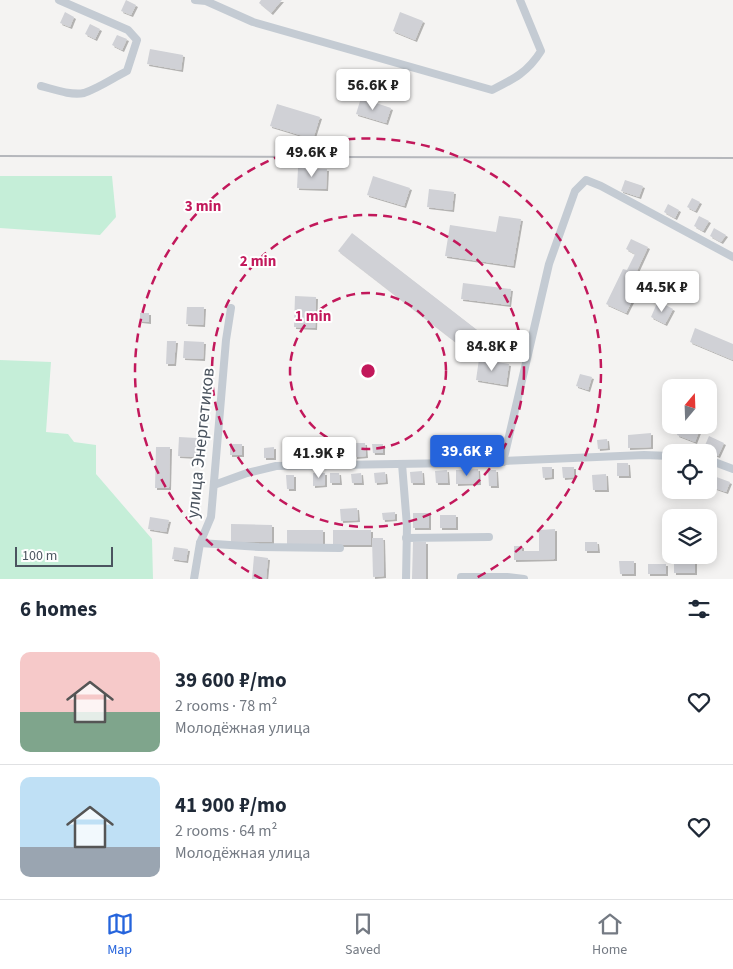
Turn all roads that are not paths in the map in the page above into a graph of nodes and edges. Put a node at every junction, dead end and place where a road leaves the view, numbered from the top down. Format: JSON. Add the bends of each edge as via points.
{"nodes":[{"id":1,"x":59,"y":0,"type":"edge"},
{"id":2,"x":195,"y":0,"type":"edge"},
{"id":3,"x":520,"y":0,"type":"edge"},
{"id":4,"x":41,"y":86,"type":"dead end"},
{"id":5,"x":733,"y":257,"type":"edge"},
{"id":6,"x":231,"y":308,"type":"dead end"},
{"id":7,"x":662,"y":456,"type":"edge"},
{"id":8,"x":503,"y":462,"type":"junction"},
{"id":9,"x":717,"y":463,"type":"edge"},
{"id":10,"x":402,"y":464,"type":"junction"},
{"id":11,"x":733,"y":469,"type":"edge"},
{"id":12,"x":214,"y":485,"type":"junction"},
{"id":13,"x":489,"y":537,"type":"dead end"},
{"id":14,"x":406,"y":538,"type":"junction"},
{"id":15,"x":200,"y":543,"type":"junction"},
{"id":16,"x":340,"y":548,"type":"dead end"},
{"id":17,"x":194,"y":579,"type":"edge"},
{"id":18,"x":406,"y":579,"type":"edge"},
{"id":19,"x":461,"y":579,"type":"edge"},
{"id":20,"x":524,"y":579,"type":"edge"}],
"edges":[{"from":1,"to":4,"type":"street","via":[[128,30],[137,40],[127,70],[105,84],[82,93]]},
{"from":2,"to":3,"type":"street","via":[[206,1],[253,22],[492,90],[532,65],[541,51]]},
{"from":5,"to":8,"type":"street","via":[[586,180],[575,191],[549,264]]},
{"from":6,"to":12,"type":"street","name":"улица Энергетиков"},
{"from":7,"to":8,"type":"street"},
{"from":8,"to":10,"type":"street"},
{"from":9,"to":11,"type":"street"},
{"from":10,"to":12,"type":"street","via":[[276,466],[247,472]]},
{"from":10,"to":14,"type":"street"},
{"from":12,"to":15,"type":"street","name":"улица Энергетиков","via":[[211,517]]},
{"from":13,"to":14,"type":"street"},
{"from":14,"to":18,"type":"street"},
{"from":15,"to":16,"type":"street"},
{"from":15,"to":17,"type":"street","name":"улица Энергетиков"},
{"from":19,"to":20,"type":"street"}]}
